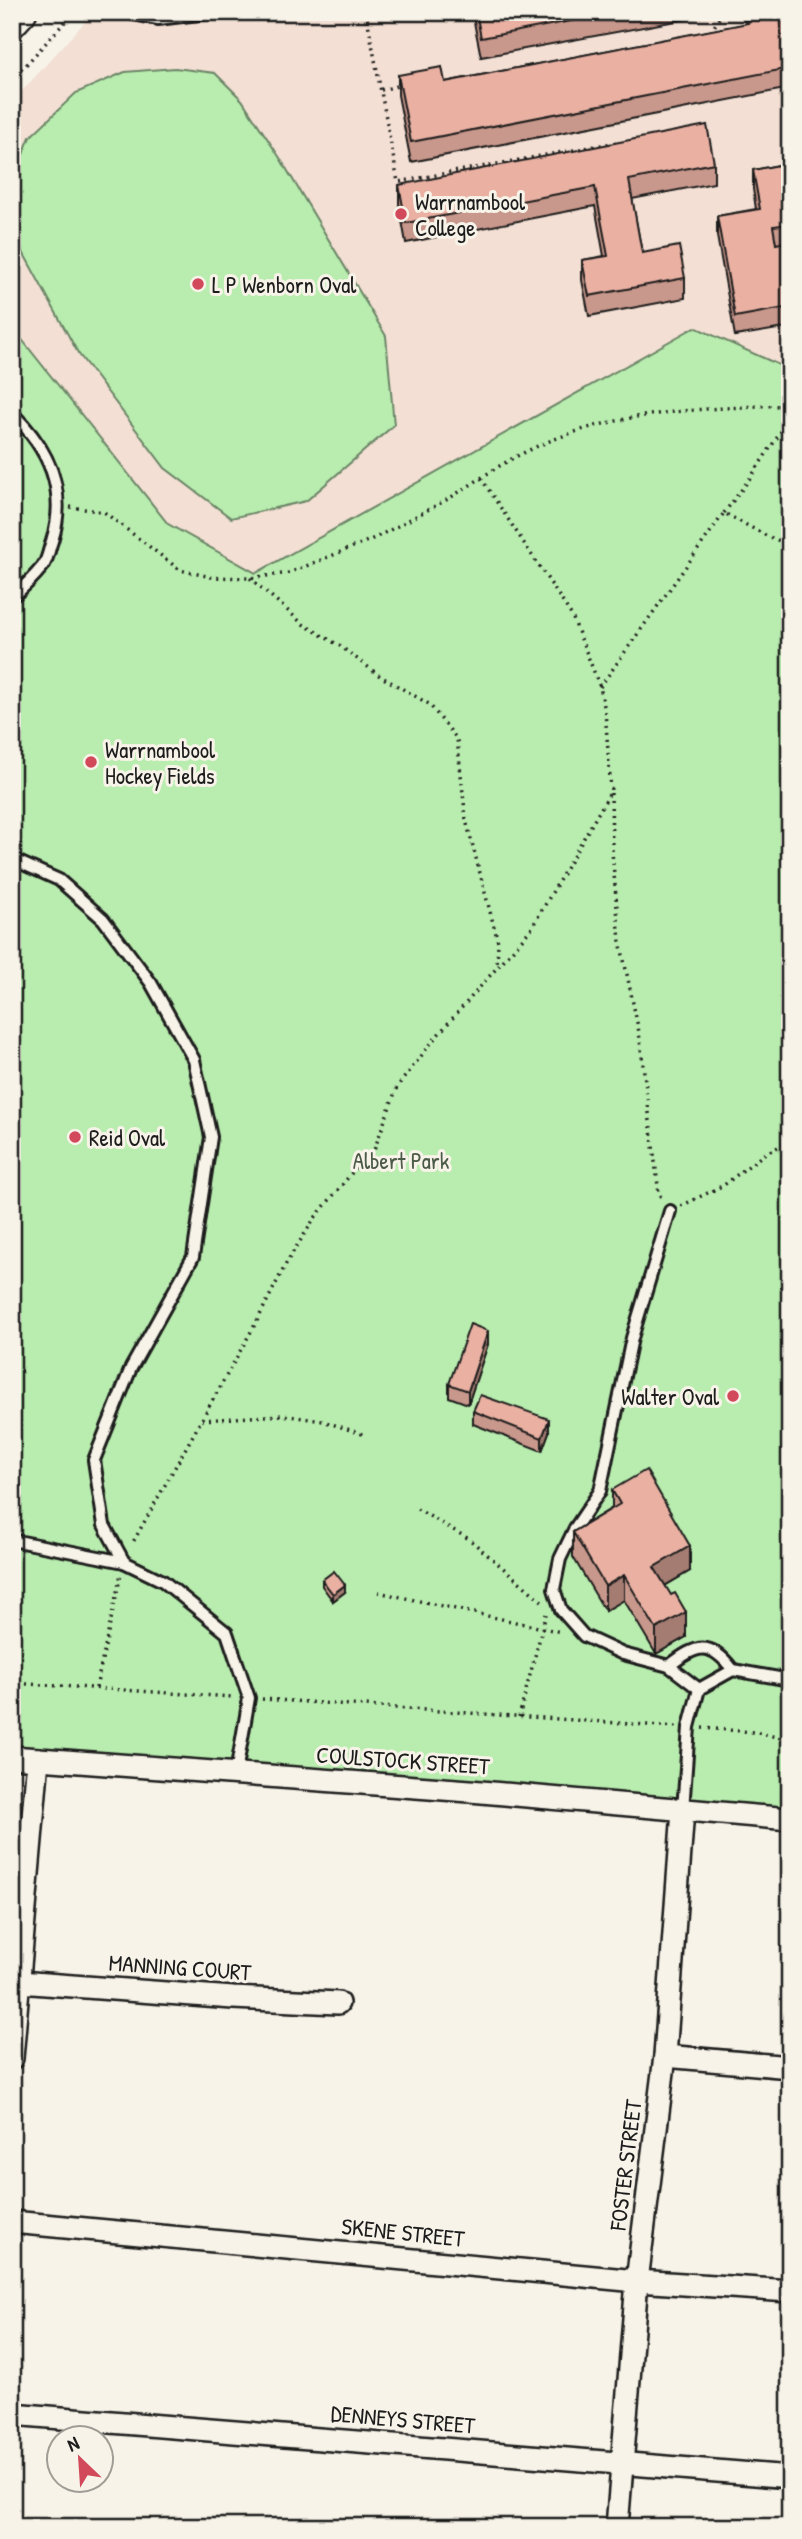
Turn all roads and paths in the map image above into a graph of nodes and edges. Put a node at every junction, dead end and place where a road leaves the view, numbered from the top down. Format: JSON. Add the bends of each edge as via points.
{"nodes":[{"id":1,"x":22,"y":12,"type":"edge"},
{"id":2,"x":74,"y":12,"type":"edge"},
{"id":3,"x":123,"y":12,"type":"edge"},
{"id":4,"x":215,"y":12,"type":"edge"},
{"id":5,"x":366,"y":12,"type":"edge"},
{"id":6,"x":720,"y":12,"type":"edge"},
{"id":7,"x":12,"y":23,"type":"edge"},
{"id":8,"x":706,"y":40,"type":"edge"},
{"id":9,"x":12,"y":80,"type":"edge"},
{"id":10,"x":405,"y":85,"type":"edge"},
{"id":11,"x":380,"y":90,"type":"junction"},
{"id":12,"x":625,"y":141,"type":"edge"},
{"id":13,"x":790,"y":407,"type":"edge"},
{"id":14,"x":12,"y":414,"type":"edge"},
{"id":15,"x":790,"y":418,"type":"edge"},
{"id":16,"x":481,"y":478,"type":"junction"},
{"id":17,"x":58,"y":505,"type":"junction"},
{"id":18,"x":724,"y":513,"type":"junction"},
{"id":19,"x":790,"y":545,"type":"edge"},
{"id":20,"x":250,"y":578,"type":"junction"},
{"id":21,"x":12,"y":597,"type":"edge"},
{"id":22,"x":600,"y":687,"type":"junction"},
{"id":23,"x":611,"y":790,"type":"junction"},
{"id":24,"x":12,"y":859,"type":"edge"},
{"id":25,"x":497,"y":967,"type":"junction"},
{"id":26,"x":790,"y":1141,"type":"edge"},
{"id":27,"x":670,"y":1212,"type":"junction"},
{"id":28,"x":200,"y":1420,"type":"junction"},
{"id":29,"x":365,"y":1435,"type":"dead end"},
{"id":30,"x":417,"y":1509,"type":"dead end"},
{"id":31,"x":12,"y":1539,"type":"edge"},
{"id":32,"x":124,"y":1562,"type":"junction"},
{"id":33,"x":378,"y":1592,"type":"dead end"},
{"id":34,"x":542,"y":1630,"type":"junction"},
{"id":35,"x":584,"y":1636,"type":"junction"},
{"id":36,"x":669,"y":1665,"type":"junction"},
{"id":37,"x":733,"y":1670,"type":"junction"},
{"id":38,"x":790,"y":1680,"type":"edge"},
{"id":39,"x":12,"y":1683,"type":"edge"},
{"id":40,"x":96,"y":1688,"type":"junction"},
{"id":41,"x":699,"y":1689,"type":"junction"},
{"id":42,"x":249,"y":1698,"type":"junction"},
{"id":43,"x":519,"y":1717,"type":"junction"},
{"id":44,"x":689,"y":1727,"type":"junction"},
{"id":45,"x":790,"y":1740,"type":"edge"},
{"id":46,"x":12,"y":1757,"type":"edge"},
{"id":47,"x":38,"y":1759,"type":"junction"},
{"id":48,"x":236,"y":1773,"type":"junction"},
{"id":49,"x":683,"y":1810,"type":"junction"},
{"id":50,"x":790,"y":1819,"type":"edge"},
{"id":51,"x":17,"y":1946,"type":"edge"},
{"id":52,"x":19,"y":1982,"type":"junction"},
{"id":53,"x":338,"y":2004,"type":"dead end"},
{"id":54,"x":665,"y":2056,"type":"junction"},
{"id":55,"x":12,"y":2058,"type":"edge"},
{"id":56,"x":790,"y":2067,"type":"edge"},
{"id":57,"x":12,"y":2222,"type":"edge"},
{"id":58,"x":637,"y":2281,"type":"junction"},
{"id":59,"x":790,"y":2291,"type":"edge"},
{"id":60,"x":12,"y":2414,"type":"edge"},
{"id":61,"x":623,"y":2463,"type":"junction"},
{"id":62,"x":790,"y":2477,"type":"edge"},
{"id":63,"x":617,"y":2527,"type":"edge"}],
"edges":[{"from":1,"to":7,"type":"street"},
{"from":2,"to":9,"type":"path"},
{"from":3,"to":4,"type":"lane","via":[[158,19]]},
{"from":5,"to":11,"type":"path"},
{"from":6,"to":8,"type":"path"},
{"from":10,"to":11,"type":"path"},
{"from":11,"to":12,"type":"path","via":[[398,183]]},
{"from":13,"to":16,"type":"path","via":[[702,409],[625,419],[566,433],[509,458]]},
{"from":14,"to":17,"type":"lane","via":[[46,453]]},
{"from":15,"to":18,"type":"path"},
{"from":16,"to":20,"type":"path","via":[[375,538],[289,573]]},
{"from":16,"to":22,"type":"path","via":[[572,616]]},
{"from":17,"to":20,"type":"path","via":[[104,512],[180,570]]},
{"from":17,"to":21,"type":"lane","via":[[45,564]]},
{"from":18,"to":19,"type":"path"},
{"from":18,"to":22,"type":"path"},
{"from":20,"to":25,"type":"path","via":[[303,624],[429,704],[457,739],[466,820],[498,942]]},
{"from":22,"to":23,"type":"path"},
{"from":23,"to":25,"type":"path","via":[[531,929]]},
{"from":23,"to":27,"type":"path","via":[[620,941],[639,1032],[659,1194]]},
{"from":24,"to":32,"type":"lane","via":[[59,880],[103,919],[151,983],[194,1060],[211,1137],[193,1257],[131,1368],[94,1460],[104,1525]]},
{"from":25,"to":28,"type":"path","via":[[397,1087],[373,1153],[314,1219]]},
{"from":26,"to":27,"type":"path","via":[[764,1154],[724,1185]]},
{"from":27,"to":35,"type":"lane","via":[[632,1338],[600,1490],[560,1559],[554,1589],[561,1610]]},
{"from":28,"to":29,"type":"path","via":[[282,1415],[323,1421]]},
{"from":28,"to":32,"type":"path"},
{"from":30,"to":34,"type":"path","via":[[470,1539],[548,1607]]},
{"from":31,"to":32,"type":"lane"},
{"from":32,"to":40,"type":"path"},
{"from":32,"to":42,"type":"lane","via":[[163,1581],[228,1633]]},
{"from":33,"to":34,"type":"path"},
{"from":34,"to":35,"type":"path"},
{"from":34,"to":43,"type":"path"},
{"from":35,"to":36,"type":"lane","via":[[623,1654]]},
{"from":36,"to":37,"type":"lane","via":[[698,1648],[711,1648]]},
{"from":36,"to":41,"type":"lane"},
{"from":37,"to":38,"type":"lane"},
{"from":37,"to":41,"type":"lane"},
{"from":39,"to":40,"type":"path"},
{"from":40,"to":42,"type":"path"},
{"from":41,"to":44,"type":"lane"},
{"from":42,"to":43,"type":"path"},
{"from":42,"to":48,"type":"lane"},
{"from":43,"to":44,"type":"path"},
{"from":44,"to":45,"type":"path"},
{"from":44,"to":49,"type":"lane"},
{"from":46,"to":47,"type":"street","name":"COULSTOCK STREET"},
{"from":47,"to":48,"type":"street","name":"COULSTOCK STREET"},
{"from":47,"to":51,"type":"street"},
{"from":48,"to":49,"type":"street","name":"COULSTOCK STREET"},
{"from":49,"to":50,"type":"street","name":"COULSTOCK STREET"},
{"from":49,"to":54,"type":"street","name":"FOSTER STREET"},
{"from":51,"to":52,"type":"street"},
{"from":52,"to":53,"type":"street","name":"MANNING COURT"},
{"from":52,"to":55,"type":"street"},
{"from":54,"to":56,"type":"street"},
{"from":54,"to":58,"type":"street","name":"FOSTER STREET"},
{"from":57,"to":58,"type":"street","name":"SKENE STREET"},
{"from":58,"to":59,"type":"street","name":"SKENE STREET"},
{"from":58,"to":61,"type":"street","name":"FOSTER STREET"},
{"from":60,"to":61,"type":"street","name":"DENNEYS STREET"},
{"from":61,"to":62,"type":"street","name":"DENNEYS STREET"},
{"from":61,"to":63,"type":"street","name":"FOSTER STREET"}]}
